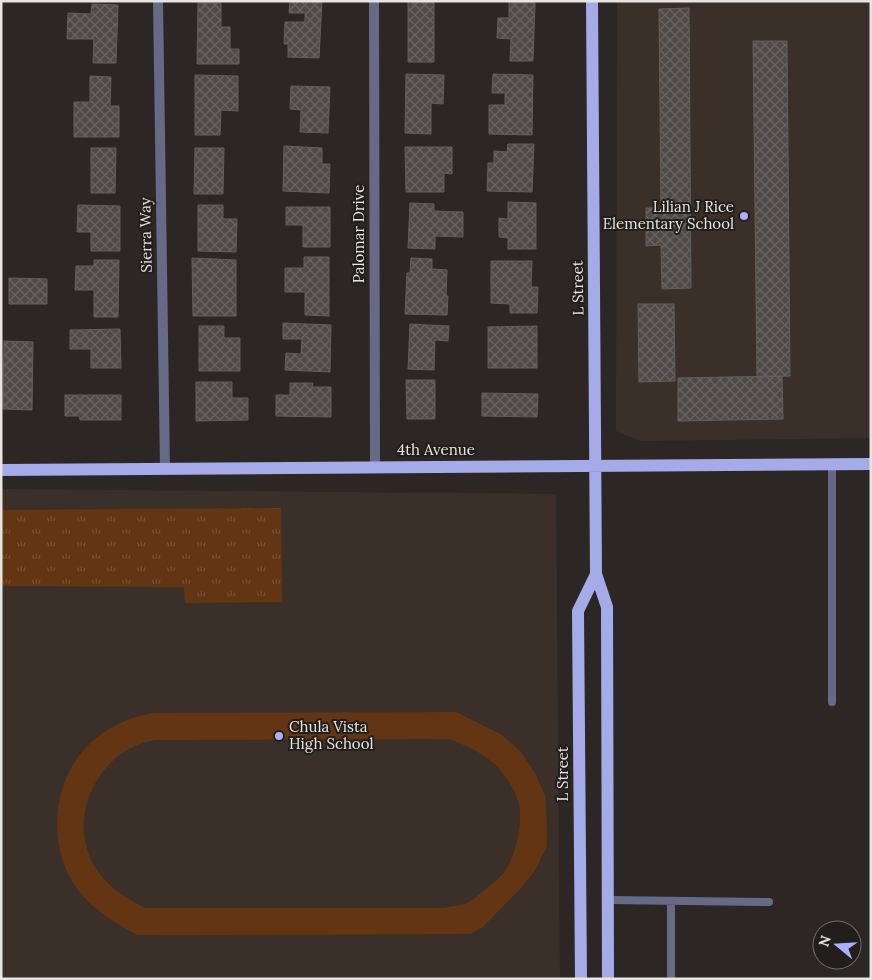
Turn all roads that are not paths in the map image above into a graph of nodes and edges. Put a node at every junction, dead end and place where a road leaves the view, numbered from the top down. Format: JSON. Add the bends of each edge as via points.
{"nodes":[{"id":1,"x":158,"y":1,"type":"edge"},
{"id":2,"x":374,"y":1,"type":"edge"},
{"id":3,"x":592,"y":1,"type":"edge"},
{"id":4,"x":871,"y":464,"type":"edge"},
{"id":5,"x":832,"y":465,"type":"junction"},
{"id":6,"x":596,"y":466,"type":"junction"},
{"id":7,"x":375,"y":467,"type":"junction"},
{"id":8,"x":165,"y":469,"type":"junction"},
{"id":9,"x":1,"y":470,"type":"edge"},
{"id":10,"x":596,"y":574,"type":"junction"},
{"id":11,"x":832,"y":702,"type":"dead end"},
{"id":12,"x":608,"y":900,"type":"junction"},
{"id":13,"x":671,"y":901,"type":"junction"},
{"id":14,"x":770,"y":902,"type":"dead end"},
{"id":15,"x":581,"y":979,"type":"edge"},
{"id":16,"x":608,"y":979,"type":"edge"},
{"id":17,"x":671,"y":979,"type":"edge"}],
"edges":[{"from":1,"to":8,"type":"street","name":"Sierra Way"},
{"from":2,"to":7,"type":"street","name":"Palomar Drive"},
{"from":3,"to":6,"type":"main road","name":"L Street"},
{"from":4,"to":5,"type":"main road","name":"4th Avenue"},
{"from":5,"to":6,"type":"main road","name":"4th Avenue"},
{"from":5,"to":11,"type":"lane"},
{"from":6,"to":7,"type":"main road","name":"4th Avenue"},
{"from":6,"to":10,"type":"main road","name":"L Street"},
{"from":7,"to":8,"type":"main road","name":"4th Avenue"},
{"from":8,"to":9,"type":"main road","name":"4th Avenue"},
{"from":10,"to":12,"type":"main road","name":"L Street","via":[[607,607]]},
{"from":10,"to":15,"type":"main road","name":"L Street","via":[[578,611]]},
{"from":12,"to":13,"type":"lane"},
{"from":12,"to":16,"type":"main road","name":"L Street"},
{"from":13,"to":14,"type":"lane"},
{"from":13,"to":17,"type":"lane"}]}
